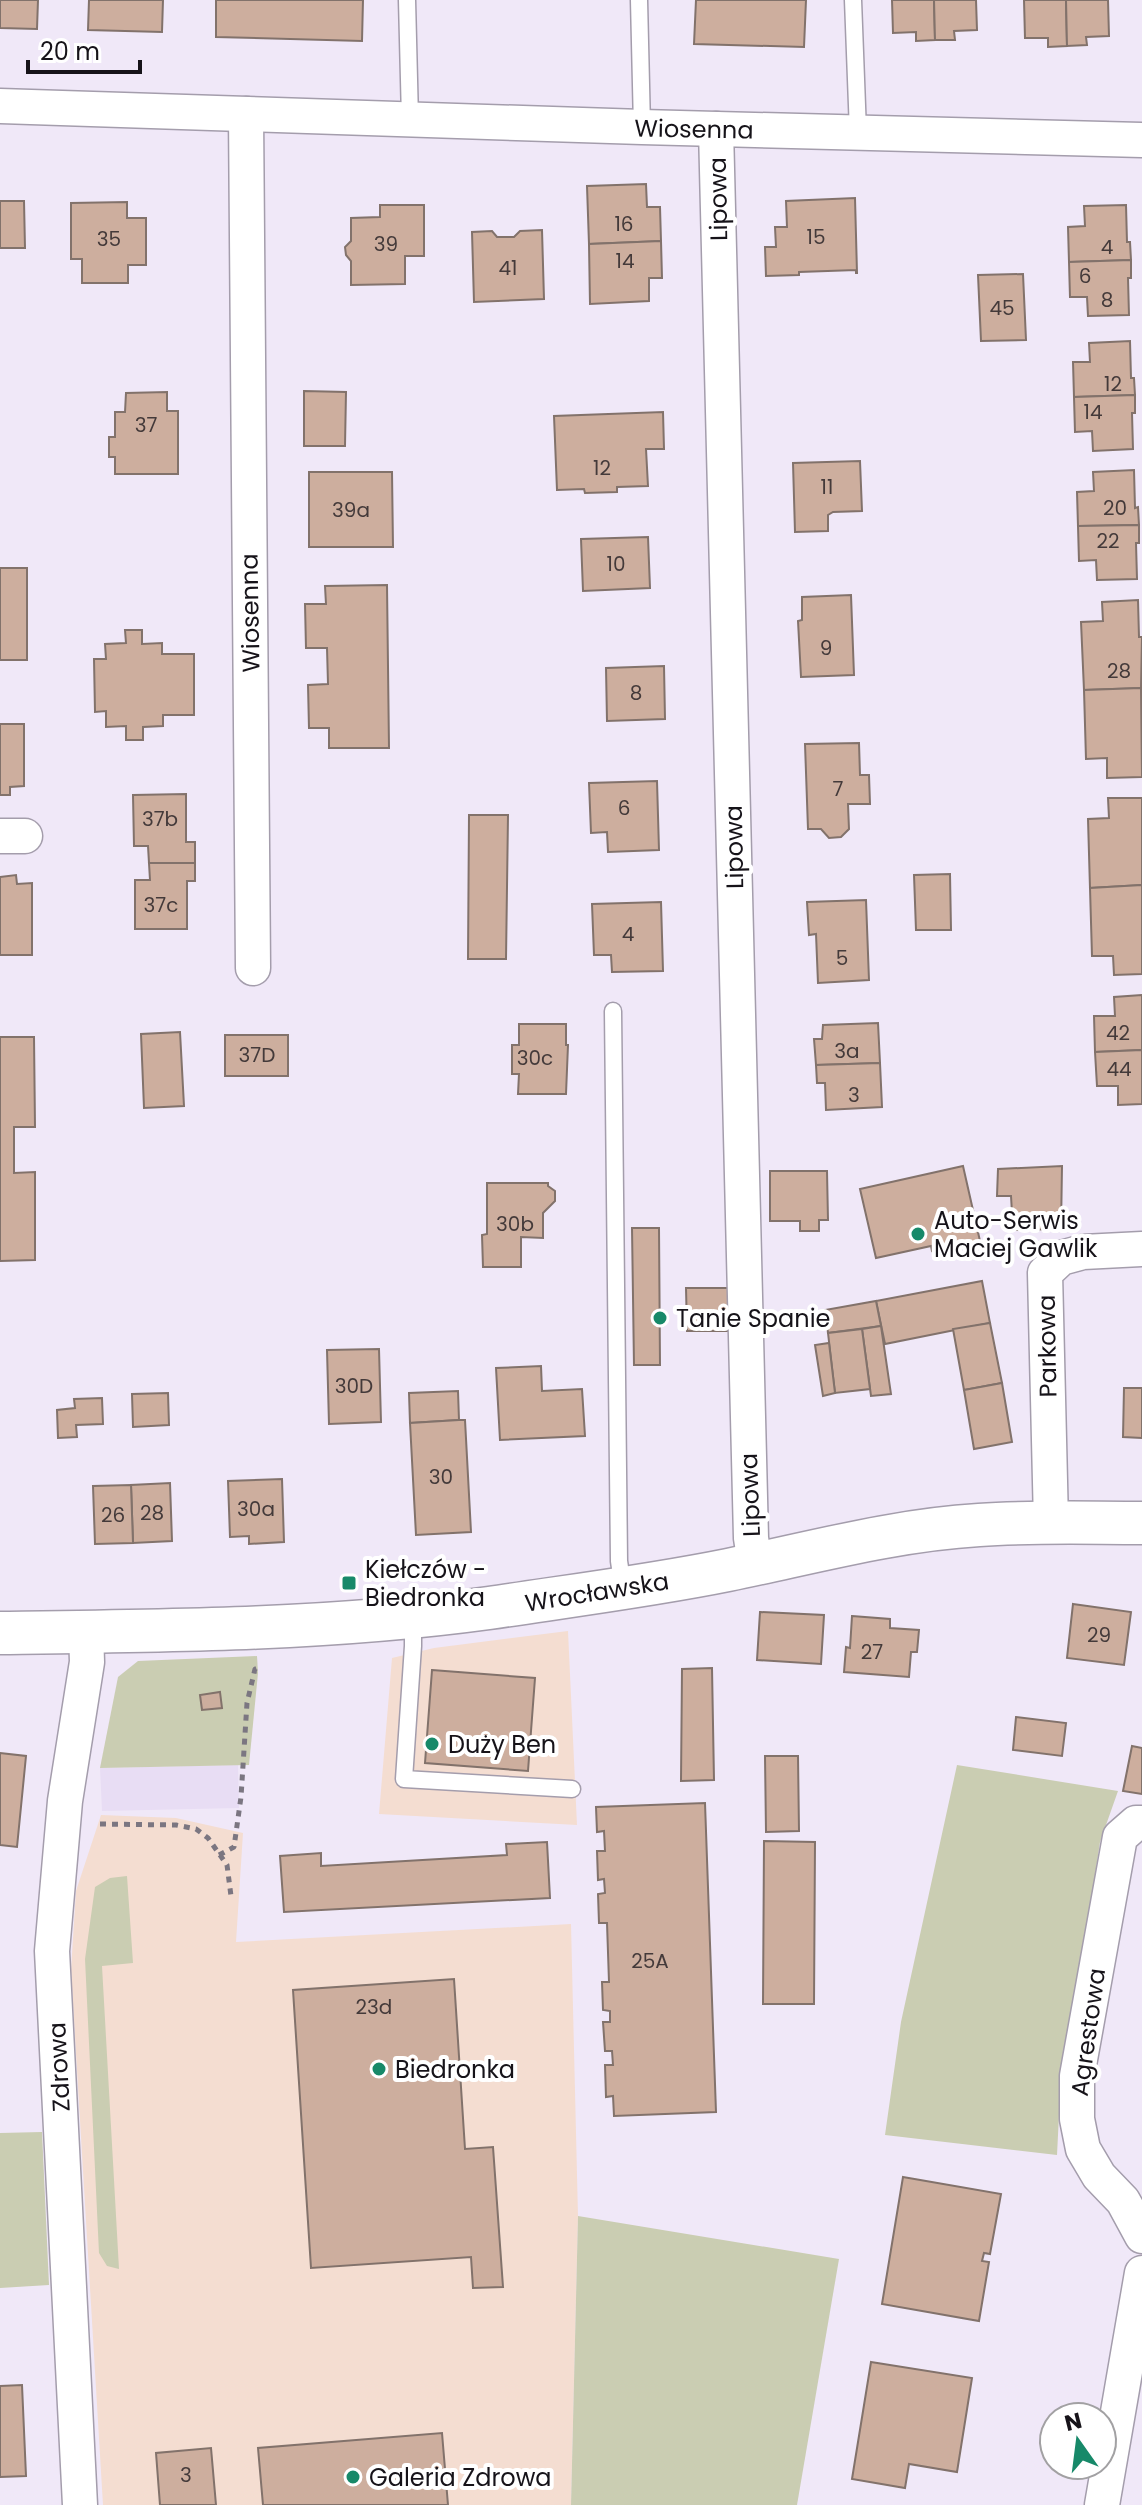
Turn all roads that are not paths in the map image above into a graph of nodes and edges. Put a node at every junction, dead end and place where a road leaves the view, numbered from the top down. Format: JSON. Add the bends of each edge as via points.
{"nodes":[{"id":1,"x":407,"y":0,"type":"edge"},
{"id":2,"x":639,"y":0,"type":"edge"},
{"id":3,"x":853,"y":0,"type":"edge"},
{"id":4,"x":0,"y":106,"type":"edge"},
{"id":5,"x":246,"y":114,"type":"junction"},
{"id":6,"x":410,"y":119,"type":"junction"},
{"id":7,"x":642,"y":127,"type":"junction"},
{"id":8,"x":716,"y":129,"type":"junction"},
{"id":9,"x":858,"y":132,"type":"junction"},
{"id":10,"x":1142,"y":140,"type":"edge"},
{"id":11,"x":253,"y":968,"type":"dead end"},
{"id":12,"x":613,"y":1011,"type":"dead end"},
{"id":13,"x":1142,"y":1249,"type":"edge"},
{"id":14,"x":1051,"y":1523,"type":"junction"},
{"id":15,"x":1142,"y":1523,"type":"edge"},
{"id":16,"x":755,"y":1564,"type":"junction"},
{"id":17,"x":623,"y":1588,"type":"junction"},
{"id":18,"x":413,"y":1615,"type":"junction"},
{"id":19,"x":86,"y":1631,"type":"junction"},
{"id":20,"x":0,"y":1633,"type":"edge"},
{"id":21,"x":572,"y":1789,"type":"dead end"},
{"id":22,"x":1142,"y":1823,"type":"edge"},
{"id":23,"x":1142,"y":2236,"type":"edge"},
{"id":24,"x":1142,"y":2273,"type":"edge"},
{"id":25,"x":80,"y":2505,"type":"edge"},
{"id":26,"x":1102,"y":2505,"type":"edge"}],
"edges":[{"from":1,"to":6,"type":"lane"},
{"from":2,"to":7,"type":"lane"},
{"from":3,"to":9,"type":"lane"},
{"from":4,"to":5,"type":"street","name":"Wiosenna"},
{"from":5,"to":6,"type":"street","name":"Wiosenna"},
{"from":5,"to":11,"type":"street","name":"Wiosenna"},
{"from":6,"to":7,"type":"street","name":"Wiosenna"},
{"from":7,"to":8,"type":"street","name":"Wiosenna"},
{"from":8,"to":9,"type":"street","name":"Wiosenna"},
{"from":8,"to":16,"type":"street","name":"Lipowa"},
{"from":9,"to":10,"type":"street","name":"Wiosenna"},
{"from":12,"to":17,"type":"lane"},
{"from":13,"to":14,"type":"street","name":"Parkowa","via":[[1083,1252],[1061,1258],[1045,1273]]},
{"from":14,"to":15,"type":"street","name":"Wrocławska"},
{"from":14,"to":16,"type":"street","name":"Wrocławska","via":[[912,1533]]},
{"from":16,"to":17,"type":"street","name":"Wrocławska"},
{"from":17,"to":18,"type":"street","name":"Wrocławska"},
{"from":18,"to":19,"type":"street","name":"Wrocławska","via":[[244,1628]]},
{"from":18,"to":21,"type":"lane","via":[[404,1779]]},
{"from":19,"to":20,"type":"street","name":"Wrocławska"},
{"from":19,"to":25,"type":"street","name":"Zdrowa","via":[[87,1662],[65,1801],[52,1951]]},
{"from":22,"to":23,"type":"street","name":"Agrestowa","via":[[1120,1837],[1077,2076],[1077,2119],[1083,2149]]},
{"from":24,"to":26,"type":"street"}]}
